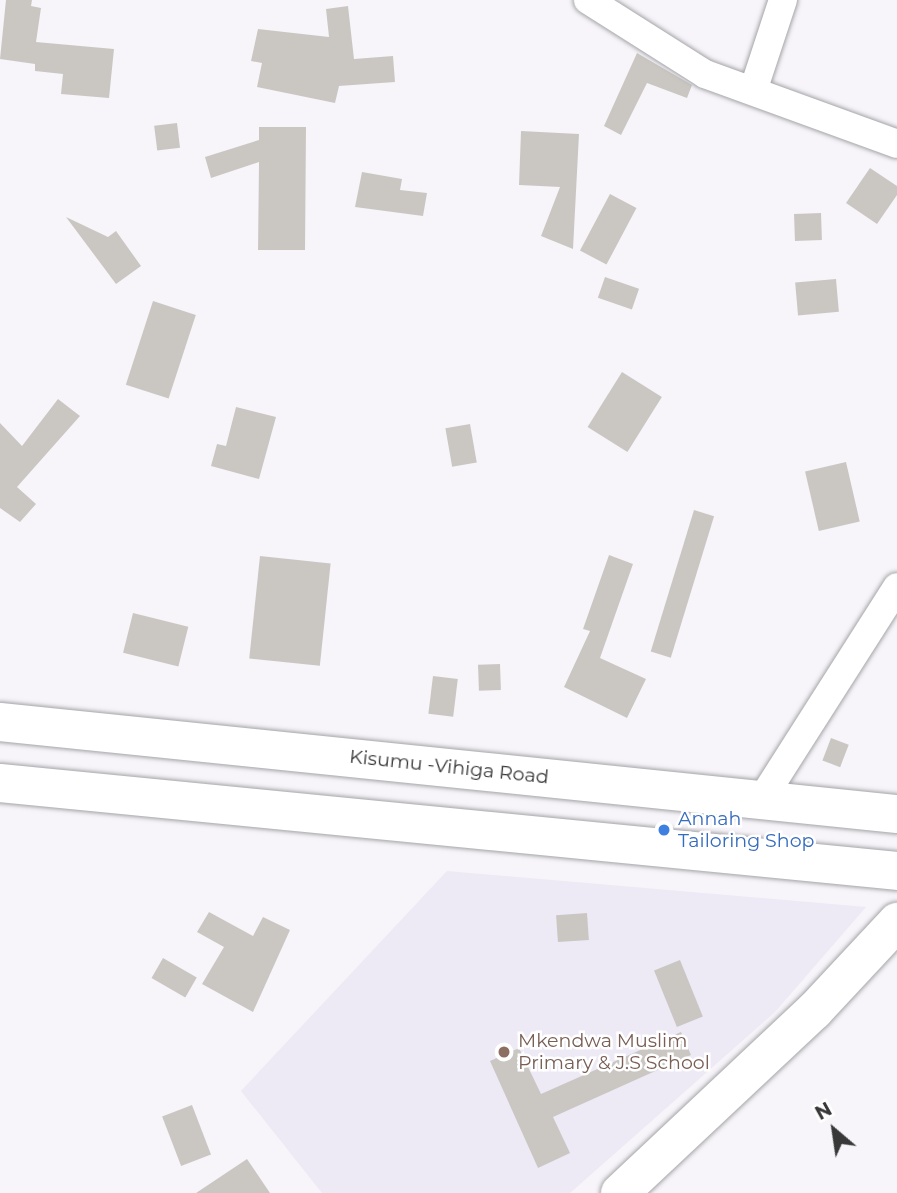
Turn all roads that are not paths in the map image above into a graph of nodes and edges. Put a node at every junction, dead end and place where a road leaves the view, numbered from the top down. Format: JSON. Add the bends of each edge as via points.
{"nodes":[{"id":1,"x":588,"y":0,"type":"edge"},
{"id":2,"x":783,"y":0,"type":"edge"},
{"id":3,"x":754,"y":91,"type":"junction"},
{"id":4,"x":897,"y":144,"type":"edge"},
{"id":5,"x":897,"y":587,"type":"edge"},
{"id":6,"x":0,"y":722,"type":"edge"},
{"id":7,"x":0,"y":783,"type":"edge"},
{"id":8,"x":761,"y":799,"type":"junction"},
{"id":9,"x":897,"y":814,"type":"edge"},
{"id":10,"x":897,"y":871,"type":"edge"},
{"id":11,"x":897,"y":922,"type":"edge"},
{"id":12,"x":620,"y":1193,"type":"edge"}],
"edges":[{"from":1,"to":3,"type":"street","via":[[705,74]]},
{"from":2,"to":3,"type":"street"},
{"from":3,"to":4,"type":"street"},
{"from":5,"to":8,"type":"street"},
{"from":6,"to":8,"type":"main road","name":"Kisumu -Vihiga Road"},
{"from":7,"to":10,"type":"main road"},
{"from":8,"to":9,"type":"main road","name":"Kisumu -Vihiga Road"},
{"from":11,"to":12,"type":"main road","via":[[814,1010]]}]}
